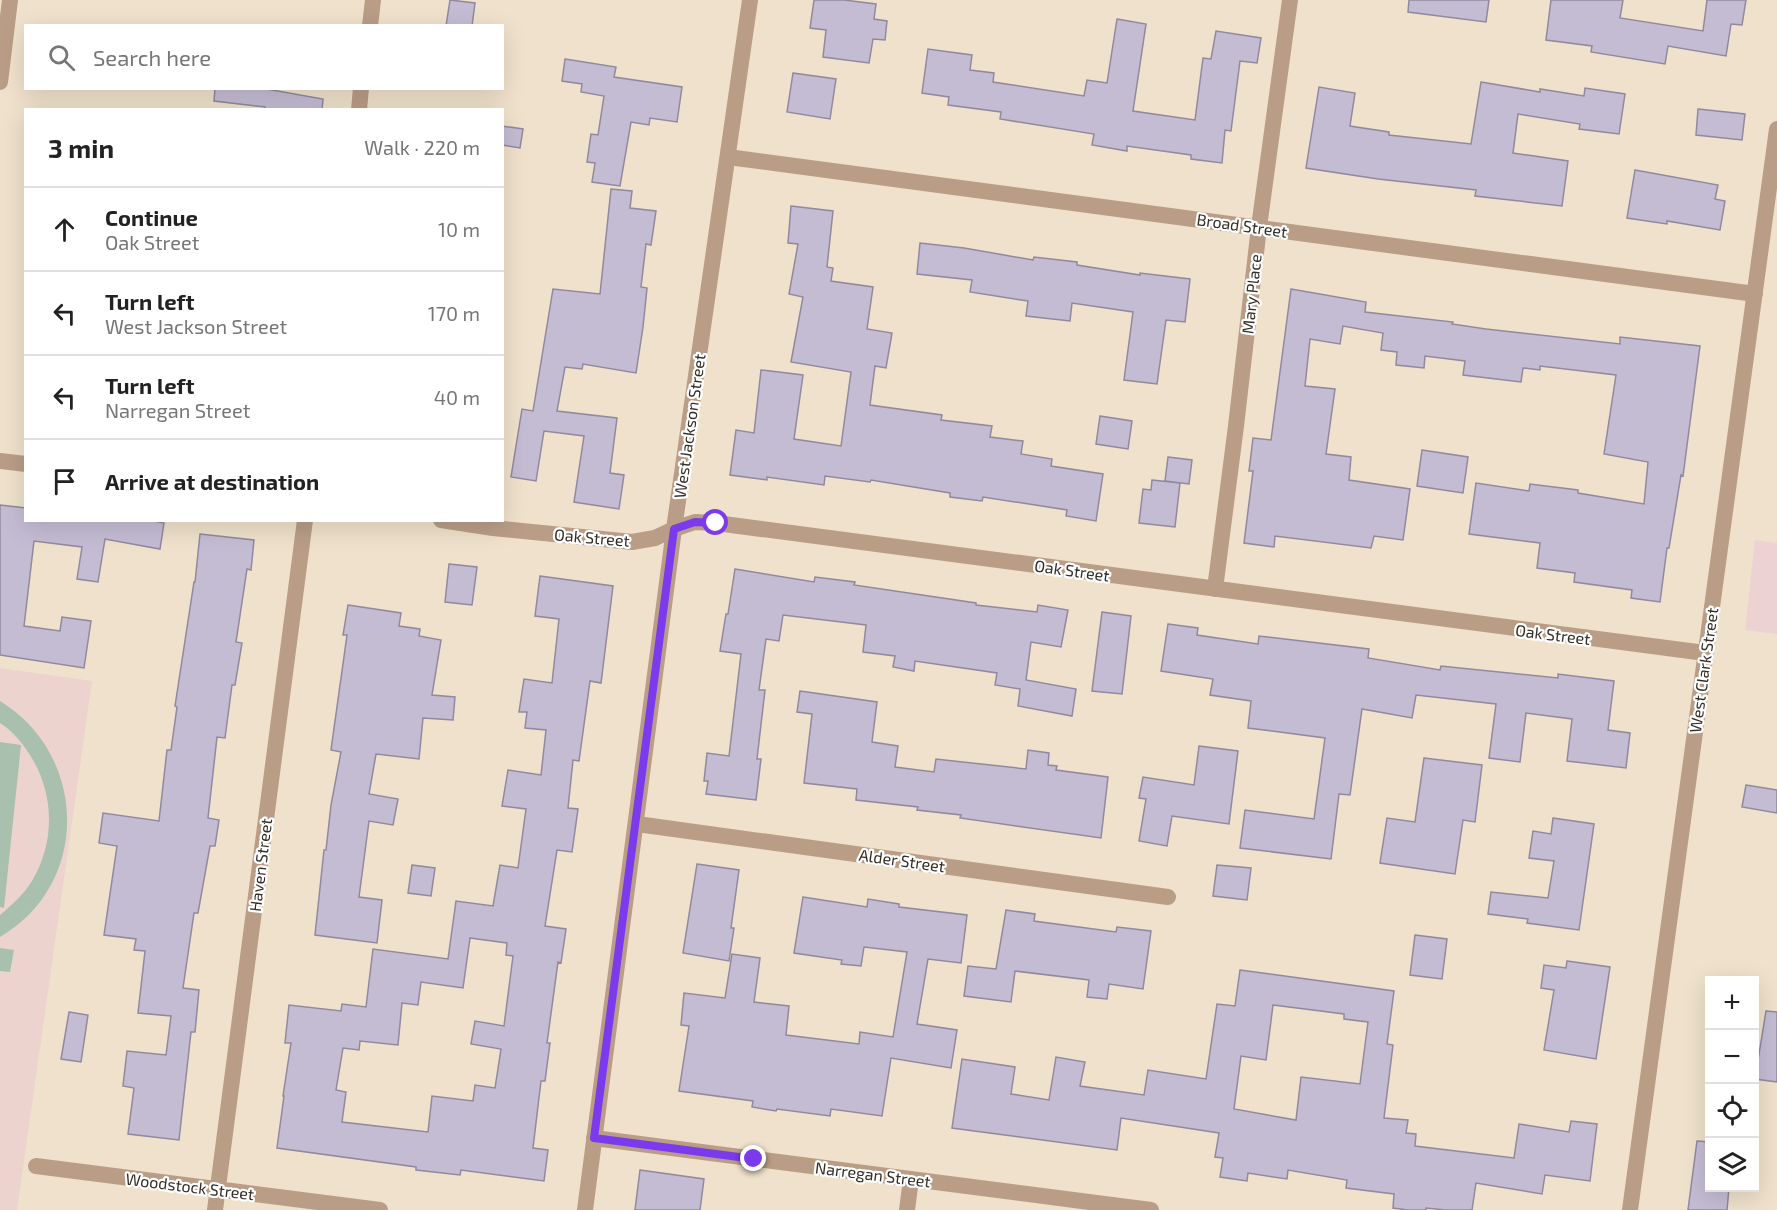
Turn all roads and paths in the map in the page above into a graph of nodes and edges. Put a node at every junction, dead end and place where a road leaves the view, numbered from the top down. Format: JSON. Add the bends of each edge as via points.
{"nodes":[{"id":1,"x":10,"y":0,"type":"edge"},
{"id":2,"x":373,"y":0,"type":"edge"},
{"id":3,"x":750,"y":0,"type":"edge"},
{"id":4,"x":1290,"y":0,"type":"edge"},
{"id":5,"x":370,"y":24,"type":"edge"},
{"id":6,"x":0,"y":82,"type":"edge"},
{"id":7,"x":361,"y":90,"type":"edge"},
{"id":8,"x":359,"y":108,"type":"edge"},
{"id":9,"x":1777,"y":129,"type":"edge"},
{"id":10,"x":728,"y":157,"type":"junction"},
{"id":11,"x":1771,"y":222,"type":"edge"},
{"id":12,"x":1259,"y":227,"type":"junction"},
{"id":13,"x":1755,"y":294,"type":"junction"},
{"id":14,"x":0,"y":461,"type":"edge"},
{"id":15,"x":24,"y":464,"type":"edge"},
{"id":16,"x":304,"y":522,"type":"edge"},
{"id":17,"x":454,"y":522,"type":"edge"},
{"id":18,"x":674,"y":529,"type":"junction"},
{"id":19,"x":1215,"y":589,"type":"junction"},
{"id":20,"x":1705,"y":653,"type":"junction"},
{"id":21,"x":637,"y":824,"type":"junction"},
{"id":22,"x":1168,"y":897,"type":"dead end"},
{"id":23,"x":594,"y":1138,"type":"junction"},
{"id":24,"x":36,"y":1166,"type":"dead end"},
{"id":25,"x":911,"y":1179,"type":"junction"},
{"id":26,"x":218,"y":1189,"type":"junction"},
{"id":27,"x":215,"y":1210,"type":"edge"},
{"id":28,"x":380,"y":1210,"type":"edge"},
{"id":29,"x":585,"y":1210,"type":"edge"},
{"id":30,"x":907,"y":1210,"type":"edge"},
{"id":31,"x":1151,"y":1210,"type":"edge"},
{"id":32,"x":1630,"y":1210,"type":"edge"}],
"edges":[{"from":1,"to":6,"type":"street"},
{"from":2,"to":5,"type":"street"},
{"from":3,"to":10,"type":"street","name":"West Jackson Street"},
{"from":4,"to":12,"type":"street","name":"Mary Place"},
{"from":7,"to":8,"type":"street"},
{"from":9,"to":11,"type":"street","name":"West Clark Street"},
{"from":10,"to":12,"type":"street","name":"Broad Street"},
{"from":10,"to":18,"type":"street","name":"West Jackson Street"},
{"from":11,"to":13,"type":"street","name":"West Clark Street"},
{"from":12,"to":13,"type":"street","name":"Broad Street"},
{"from":12,"to":19,"type":"street","name":"Mary Place"},
{"from":13,"to":20,"type":"street","name":"West Clark Street"},
{"from":14,"to":15,"type":"street"},
{"from":16,"to":26,"type":"street","name":"Haven Street"},
{"from":17,"to":18,"type":"street","name":"Oak Street","via":[[632,542]]},
{"from":18,"to":19,"type":"street","name":"Oak Street","via":[[695,522],[716,523]]},
{"from":18,"to":21,"type":"street","name":"West Jackson Street"},
{"from":19,"to":20,"type":"street","name":"Oak Street"},
{"from":20,"to":32,"type":"street","name":"West Clark Street"},
{"from":21,"to":22,"type":"street","name":"Alder Street"},
{"from":21,"to":23,"type":"street","name":"West Jackson Street"},
{"from":23,"to":25,"type":"street","name":"Narregan Street"},
{"from":23,"to":29,"type":"street","name":"West Jackson Street"},
{"from":24,"to":26,"type":"street","name":"Woodstock Street"},
{"from":25,"to":30,"type":"street"},
{"from":25,"to":31,"type":"street","name":"Narregan Street"},
{"from":26,"to":27,"type":"street","name":"Haven Street"},
{"from":26,"to":28,"type":"street","name":"Woodstock Street"}]}
